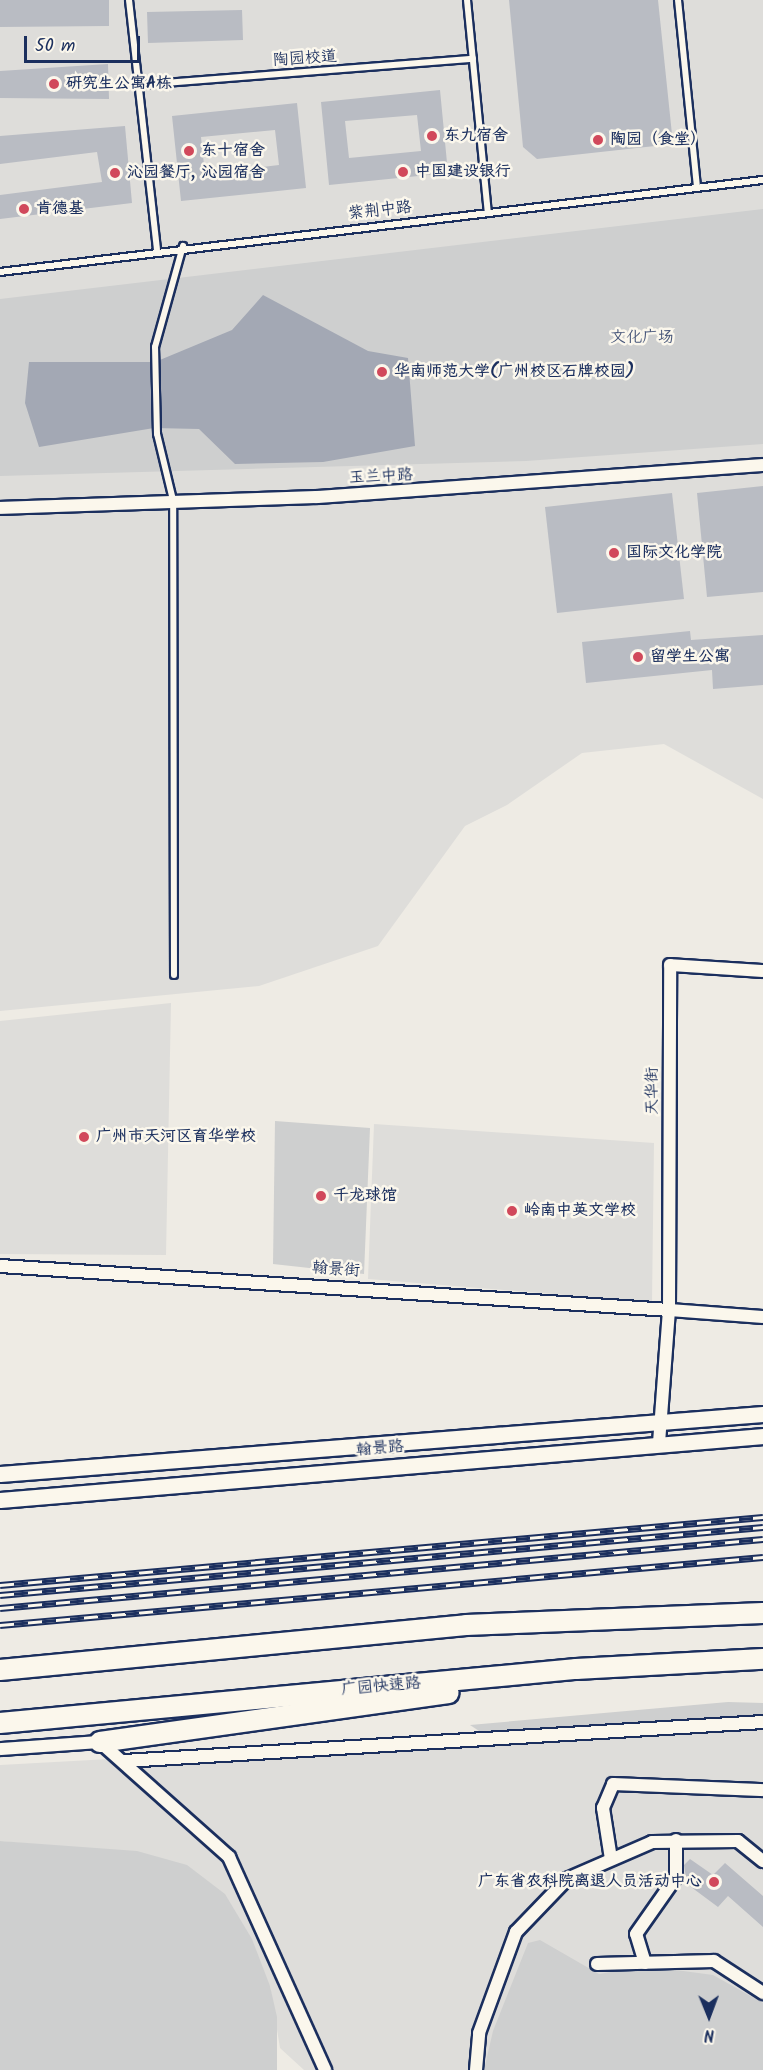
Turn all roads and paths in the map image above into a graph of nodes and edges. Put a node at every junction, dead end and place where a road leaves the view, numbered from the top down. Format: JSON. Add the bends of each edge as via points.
{"nodes":[{"id":1,"x":129,"y":0,"type":"edge"},
{"id":2,"x":467,"y":0,"type":"edge"},
{"id":3,"x":678,"y":0,"type":"edge"},
{"id":4,"x":473,"y":59,"type":"junction"},
{"id":5,"x":139,"y":86,"type":"junction"},
{"id":6,"x":763,"y":180,"type":"edge"},
{"id":7,"x":697,"y":187,"type":"junction"},
{"id":8,"x":488,"y":213,"type":"junction"},
{"id":9,"x":183,"y":246,"type":"junction"},
{"id":10,"x":157,"y":249,"type":"junction"},
{"id":11,"x":0,"y":272,"type":"edge"},
{"id":12,"x":763,"y":465,"type":"edge"},
{"id":13,"x":173,"y":500,"type":"junction"},
{"id":14,"x":0,"y":508,"type":"edge"},
{"id":15,"x":763,"y":971,"type":"edge"},
{"id":16,"x":174,"y":975,"type":"dead end"},
{"id":17,"x":0,"y":1266,"type":"edge"},
{"id":18,"x":669,"y":1310,"type":"junction"},
{"id":19,"x":763,"y":1317,"type":"edge"},
{"id":20,"x":763,"y":1414,"type":"edge"},
{"id":21,"x":660,"y":1422,"type":"junction"},
{"id":22,"x":763,"y":1436,"type":"edge"},
{"id":23,"x":659,"y":1443,"type":"junction"},
{"id":24,"x":0,"y":1474,"type":"edge"},
{"id":25,"x":0,"y":1500,"type":"edge"},
{"id":26,"x":763,"y":1613,"type":"edge"},
{"id":27,"x":763,"y":1659,"type":"edge"},
{"id":28,"x":576,"y":1669,"type":"junction"},
{"id":29,"x":0,"y":1670,"type":"edge"},
{"id":30,"x":0,"y":1722,"type":"edge"},
{"id":31,"x":763,"y":1722,"type":"edge"},
{"id":32,"x":100,"y":1742,"type":"junction"},
{"id":33,"x":0,"y":1749,"type":"edge"},
{"id":34,"x":124,"y":1761,"type":"junction"},
{"id":35,"x":763,"y":1790,"type":"edge"},
{"id":36,"x":676,"y":1840,"type":"junction"},
{"id":37,"x":610,"y":1859,"type":"junction"},
{"id":38,"x":763,"y":1861,"type":"edge"},
{"id":39,"x":645,"y":1963,"type":"junction"},
{"id":40,"x":597,"y":1964,"type":"dead end"},
{"id":41,"x":763,"y":1993,"type":"edge"},
{"id":42,"x":474,"y":2069,"type":"edge"},
{"id":43,"x":325,"y":2070,"type":"edge"}],
"edges":[{"from":1,"to":5,"type":"lane"},
{"from":2,"to":4,"type":"lane"},
{"from":3,"to":7,"type":"lane"},
{"from":4,"to":5,"type":"lane","name":"陶园校道"},
{"from":4,"to":8,"type":"lane"},
{"from":5,"to":10,"type":"lane"},
{"from":6,"to":7,"type":"lane","name":"紫荆中路"},
{"from":7,"to":8,"type":"lane","name":"紫荆中路"},
{"from":8,"to":9,"type":"lane","name":"紫荆中路"},
{"from":9,"to":10,"type":"lane","name":"紫荆中路"},
{"from":9,"to":13,"type":"lane","via":[[155,347],[157,434]]},
{"from":10,"to":11,"type":"lane","name":"紫荆中路"},
{"from":12,"to":13,"type":"street","name":"玉兰中路","via":[[328,497]]},
{"from":13,"to":14,"type":"street","name":"玉兰中路"},
{"from":13,"to":16,"type":"lane"},
{"from":15,"to":18,"type":"street","name":"天华街","via":[[670,965]]},
{"from":17,"to":18,"type":"street","name":"翰景街"},
{"from":18,"to":19,"type":"street"},
{"from":18,"to":21,"type":"street","name":"天华街"},
{"from":20,"to":21,"type":"street","name":"翰景路"},
{"from":21,"to":23,"type":"street","name":"天华街"},
{"from":21,"to":24,"type":"street","name":"翰景路"},
{"from":22,"to":23,"type":"street","name":"翰景路"},
{"from":23,"to":25,"type":"street","name":"翰景路"},
{"from":26,"to":29,"type":"highway","via":[[465,1625]]},
{"from":27,"to":28,"type":"highway","name":"广园快速路"},
{"from":28,"to":30,"type":"highway","name":"广园快速路"},
{"from":28,"to":32,"type":"highway","via":[[479,1689]]},
{"from":31,"to":34,"type":"street"},
{"from":32,"to":33,"type":"street"},
{"from":32,"to":34,"type":"street"},
{"from":34,"to":43,"type":"street","via":[[229,1857]]},
{"from":35,"to":37,"type":"street","via":[[613,1784],[603,1808]]},
{"from":36,"to":37,"type":"street","via":[[652,1842]]},
{"from":36,"to":38,"type":"street","via":[[738,1841]]},
{"from":36,"to":39,"type":"street","via":[[676,1877],[636,1934]]},
{"from":37,"to":42,"type":"street","via":[[567,1879],[516,1932],[479,2033]]},
{"from":39,"to":40,"type":"street"},
{"from":39,"to":41,"type":"street","via":[[714,1961]]}]}
